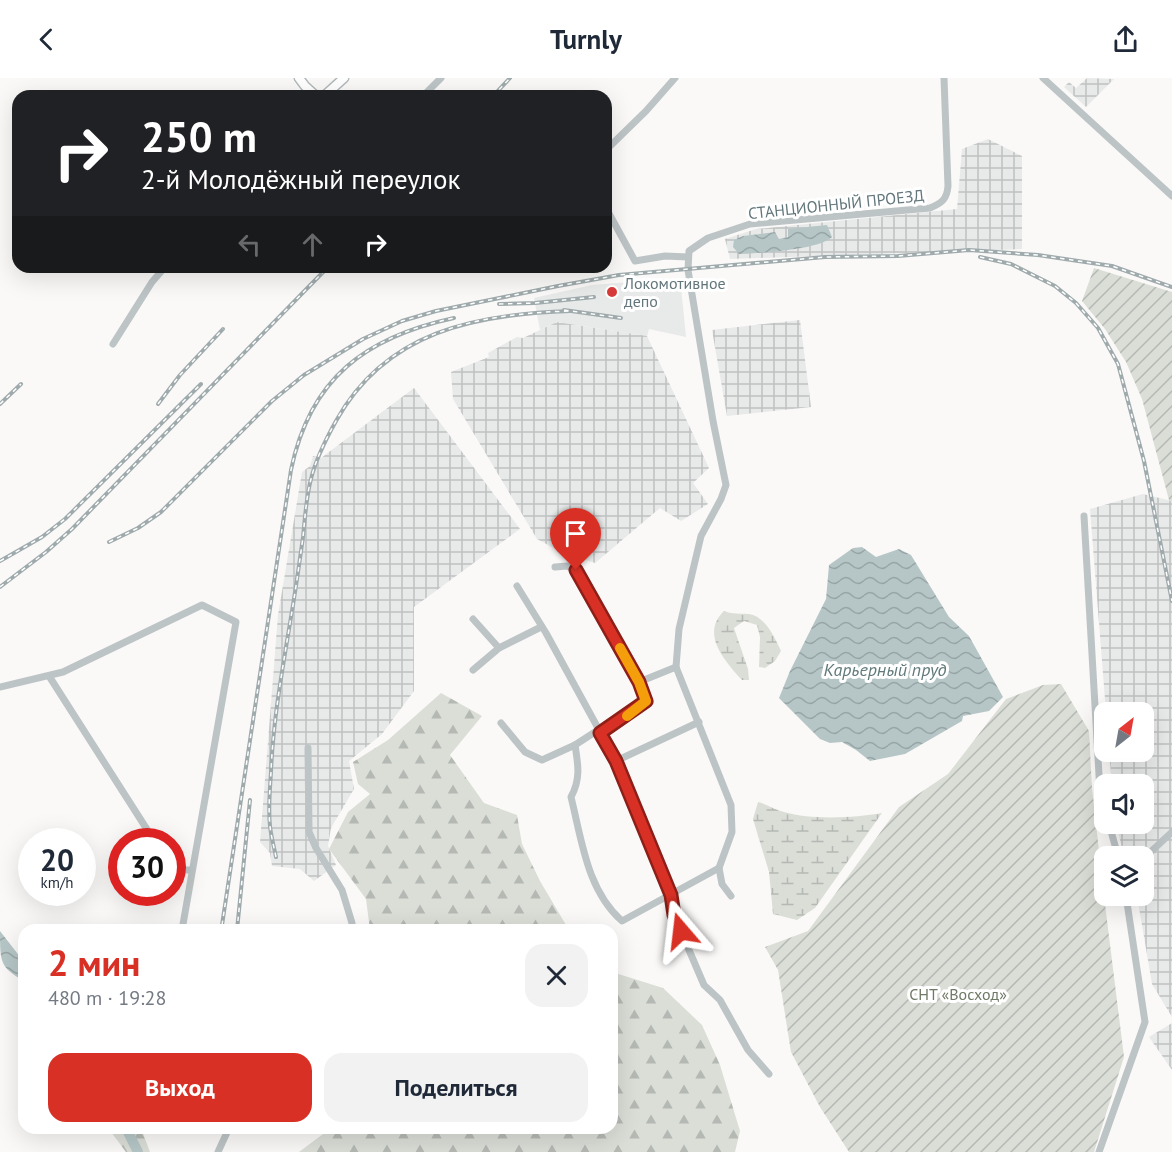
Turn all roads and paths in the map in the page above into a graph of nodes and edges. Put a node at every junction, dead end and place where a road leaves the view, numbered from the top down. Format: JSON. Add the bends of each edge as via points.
{"nodes":[{"id":1,"x":299,"y":78,"type":"edge"},
{"id":2,"x":344,"y":78,"type":"edge"},
{"id":3,"x":441,"y":78,"type":"edge"},
{"id":4,"x":675,"y":78,"type":"edge"},
{"id":5,"x":944,"y":78,"type":"edge"},
{"id":6,"x":1043,"y":78,"type":"edge"},
{"id":7,"x":309,"y":90,"type":"edge"},
{"id":8,"x":331,"y":90,"type":"edge"},
{"id":9,"x":429,"y":90,"type":"edge"},
{"id":10,"x":612,"y":144,"type":"edge"},
{"id":11,"x":1172,"y":196,"type":"edge"},
{"id":12,"x":612,"y":219,"type":"edge"},
{"id":13,"x":688,"y":257,"type":"junction"},
{"id":14,"x":160,"y":273,"type":"edge"},
{"id":15,"x":113,"y":344,"type":"dead end"},
{"id":16,"x":1084,"y":516,"type":"dead end"},
{"id":17,"x":555,"y":567,"type":"dead end"},
{"id":18,"x":517,"y":586,"type":"dead end"},
{"id":19,"x":473,"y":619,"type":"dead end"},
{"id":20,"x":541,"y":627,"type":"junction"},
{"id":21,"x":499,"y":648,"type":"junction"},
{"id":22,"x":676,"y":667,"type":"junction"},
{"id":23,"x":473,"y":670,"type":"dead end"},
{"id":24,"x":49,"y":676,"type":"junction"},
{"id":25,"x":639,"y":682,"type":"junction"},
{"id":26,"x":0,"y":687,"type":"edge"},
{"id":27,"x":699,"y":722,"type":"junction"},
{"id":28,"x":501,"y":723,"type":"dead end"},
{"id":29,"x":600,"y":733,"type":"junction"},
{"id":30,"x":575,"y":745,"type":"junction"},
{"id":31,"x":308,"y":748,"type":"dead end"},
{"id":32,"x":616,"y":761,"type":"junction"},
{"id":33,"x":1100,"y":774,"type":"edge"},
{"id":34,"x":146,"y":828,"type":"edge"},
{"id":35,"x":1172,"y":832,"type":"edge"},
{"id":36,"x":1154,"y":849,"type":"edge"},
{"id":37,"x":719,"y":868,"type":"junction"},
{"id":38,"x":186,"y":870,"type":"edge"},
{"id":39,"x":192,"y":870,"type":"junction"},
{"id":40,"x":671,"y":895,"type":"junction"},
{"id":41,"x":731,"y":896,"type":"dead end"},
{"id":42,"x":1128,"y":906,"type":"edge"},
{"id":43,"x":183,"y":924,"type":"edge"},
{"id":44,"x":352,"y":924,"type":"edge"},
{"id":45,"x":769,"y":1074,"type":"dead end"},
{"id":46,"x":226,"y":1134,"type":"edge"},
{"id":47,"x":218,"y":1152,"type":"edge"},
{"id":48,"x":1099,"y":1152,"type":"edge"}],
"edges":[{"from":1,"to":7,"type":"main road"},
{"from":2,"to":8,"type":"main road"},
{"from":3,"to":9,"type":"street"},
{"from":4,"to":10,"type":"street"},
{"from":5,"to":13,"type":"street","name":"СТАНЦИОННЫЙ ПРОЕЗД","via":[[948,186],[947,196],[940,204],[750,224],[708,238],[691,248]]},
{"from":6,"to":11,"type":"street"},
{"from":12,"to":13,"type":"street","via":[[636,261]]},
{"from":13,"to":22,"type":"street","via":[[726,485],[701,536],[679,629]]},
{"from":14,"to":15,"type":"street"},
{"from":16,"to":33,"type":"street"},
{"from":17,"to":25,"type":"street","via":[[576,570]]},
{"from":18,"to":20,"type":"street"},
{"from":19,"to":21,"type":"street"},
{"from":20,"to":21,"type":"street"},
{"from":20,"to":29,"type":"street"},
{"from":21,"to":23,"type":"street"},
{"from":22,"to":25,"type":"street"},
{"from":22,"to":27,"type":"street"},
{"from":24,"to":26,"type":"street"},
{"from":24,"to":34,"type":"street"},
{"from":24,"to":39,"type":"street","via":[[202,605],[236,622]]},
{"from":25,"to":29,"type":"street","via":[[646,701]]},
{"from":27,"to":32,"type":"street"},
{"from":27,"to":37,"type":"street","via":[[731,805],[732,832]]},
{"from":28,"to":30,"type":"street","via":[[525,752],[542,760]]},
{"from":29,"to":30,"type":"street","via":[[595,732]]},
{"from":29,"to":32,"type":"street"},
{"from":30,"to":40,"type":"street","via":[[579,775],[572,797],[591,878],[612,912],[622,921]]},
{"from":31,"to":44,"type":"street","via":[[309,832],[342,890]]},
{"from":32,"to":40,"type":"street"},
{"from":35,"to":36,"type":"street"},
{"from":37,"to":40,"type":"street"},
{"from":37,"to":41,"type":"street","via":[[722,884]]},
{"from":38,"to":39,"type":"street"},
{"from":39,"to":43,"type":"street"},
{"from":40,"to":45,"type":"street","via":[[674,915],[704,985],[720,1000],[748,1050]]},
{"from":42,"to":48,"type":"street","via":[[1145,1022]]},
{"from":46,"to":47,"type":"street"}]}
